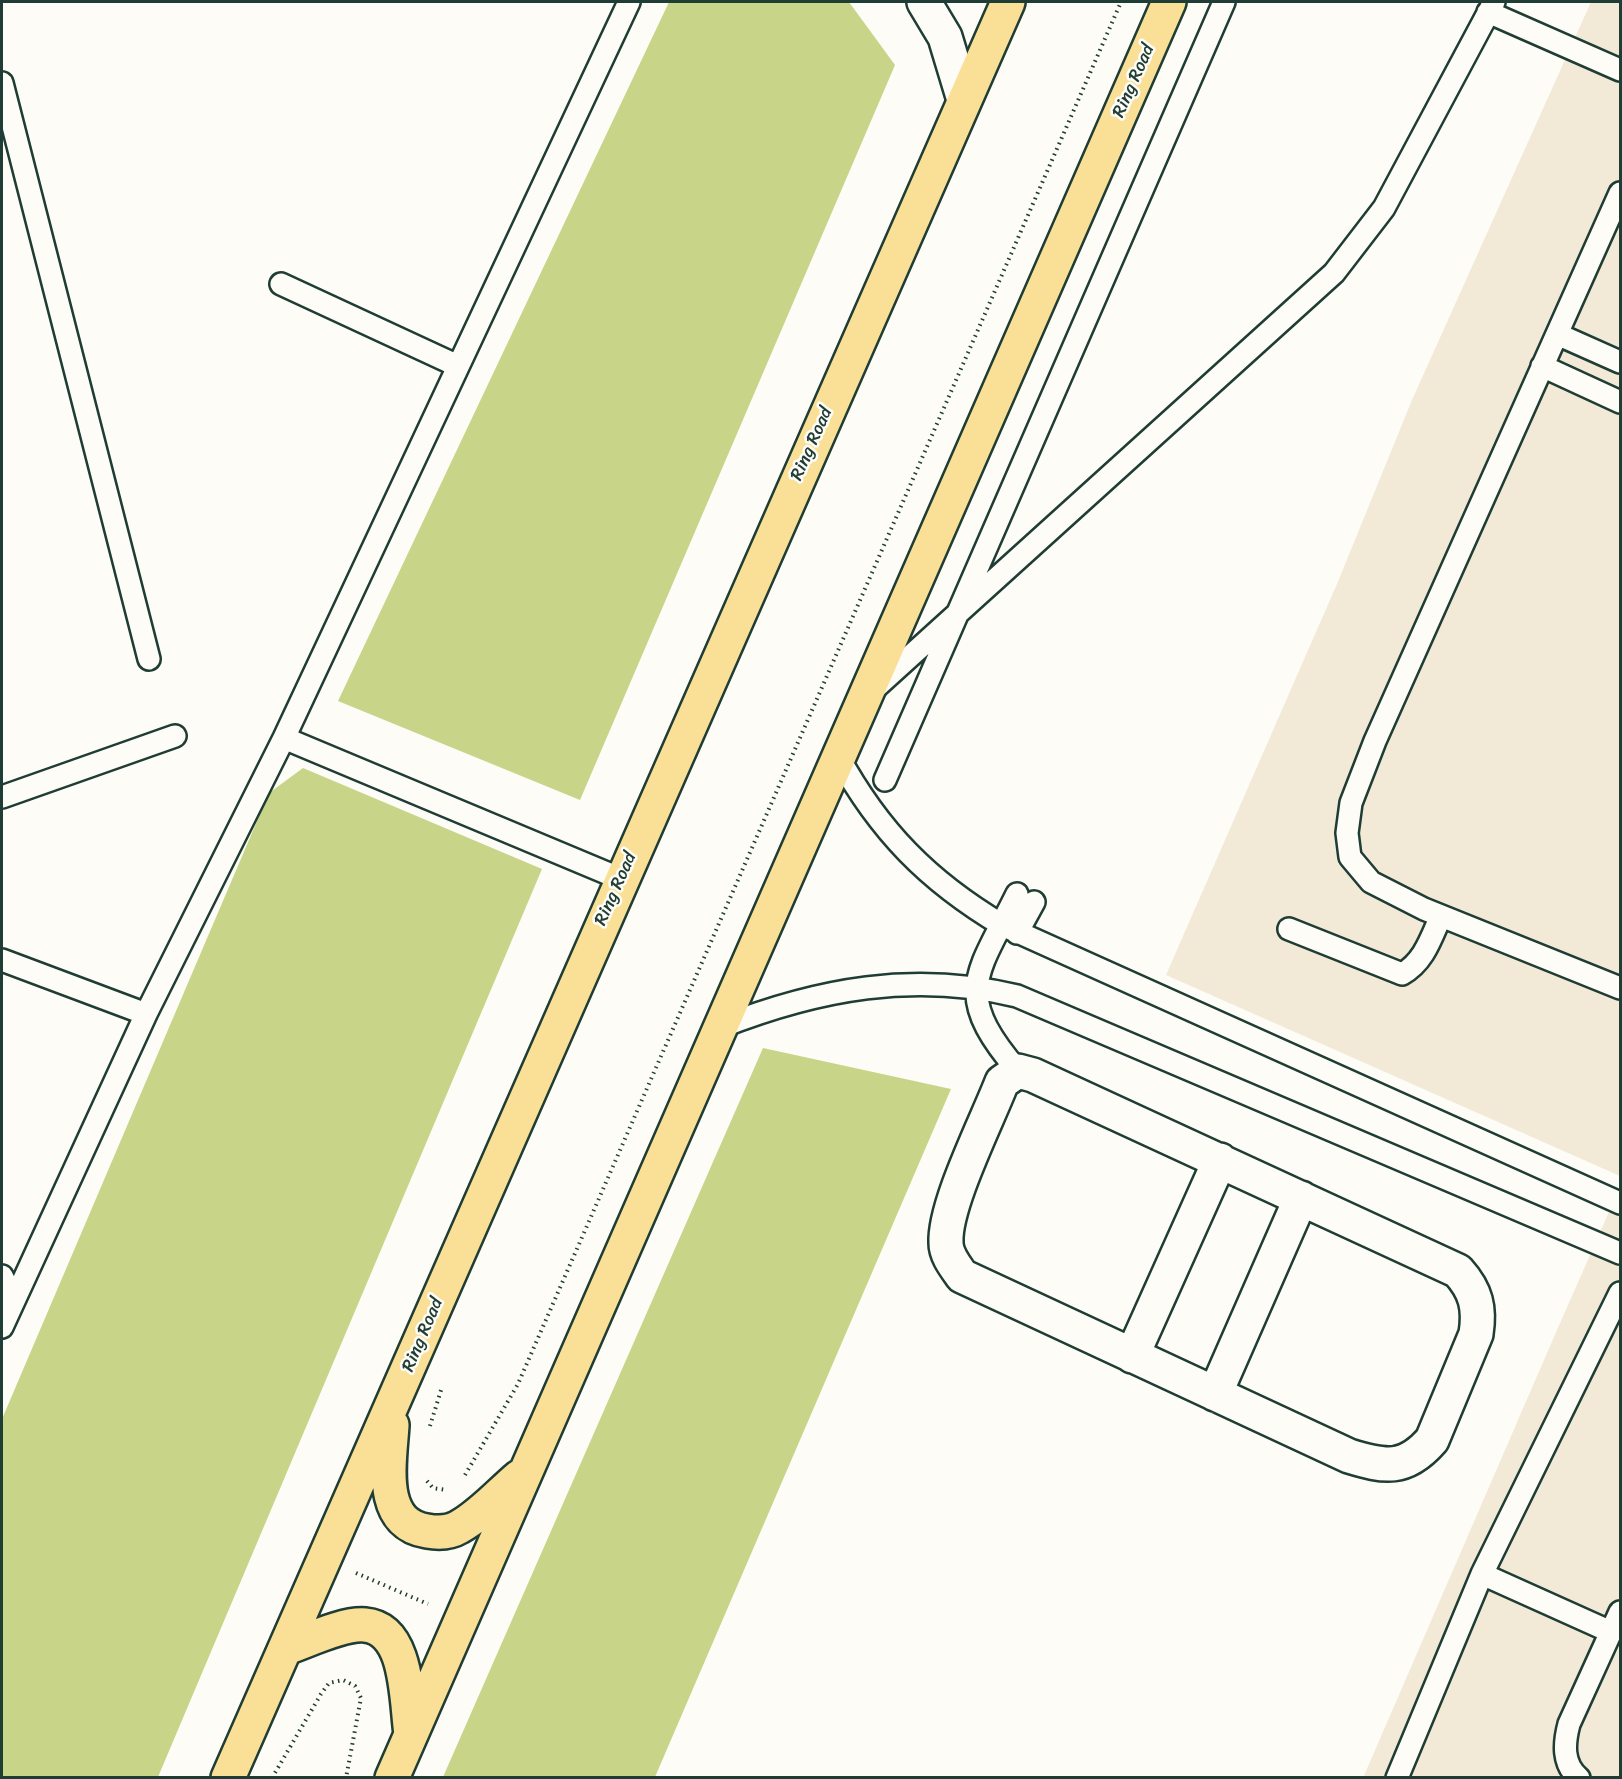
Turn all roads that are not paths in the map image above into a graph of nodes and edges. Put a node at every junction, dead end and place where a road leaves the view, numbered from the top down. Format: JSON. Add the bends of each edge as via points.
{"nodes":[{"id":1,"x":629,"y":2,"type":"edge"},
{"id":2,"x":924,"y":2,"type":"edge"},
{"id":3,"x":1008,"y":2,"type":"edge"},
{"id":4,"x":1169,"y":2,"type":"edge"},
{"id":5,"x":1224,"y":2,"type":"edge"},
{"id":6,"x":1491,"y":7,"type":"edge"},
{"id":7,"x":1620,"y":70,"type":"edge"},
{"id":8,"x":2,"y":83,"type":"edge"},
{"id":9,"x":964,"y":100,"type":"junction"},
{"id":10,"x":1620,"y":193,"type":"edge"},
{"id":11,"x":281,"y":284,"type":"dead end"},
{"id":12,"x":1557,"y":334,"type":"junction"},
{"id":13,"x":1620,"y":362,"type":"edge"},
{"id":14,"x":458,"y":366,"type":"junction"},
{"id":15,"x":1542,"y":366,"type":"junction"},
{"id":16,"x":1620,"y":402,"type":"edge"},
{"id":17,"x":957,"y":613,"type":"junction"},
{"id":18,"x":149,"y":659,"type":"dead end"},
{"id":19,"x":861,"y":701,"type":"junction"},
{"id":20,"x":175,"y":736,"type":"dead end"},
{"id":21,"x":284,"y":738,"type":"junction"},
{"id":22,"x":838,"y":756,"type":"junction"},
{"id":23,"x":885,"y":780,"type":"dead end"},
{"id":24,"x":2,"y":797,"type":"edge"},
{"id":25,"x":621,"y":879,"type":"junction"},
{"id":26,"x":1025,"y":898,"type":"dead end"},
{"id":27,"x":1441,"y":916,"type":"junction"},
{"id":28,"x":1009,"y":929,"type":"junction"},
{"id":29,"x":1289,"y":929,"type":"dead end"},
{"id":30,"x":2,"y":960,"type":"edge"},
{"id":31,"x":977,"y":986,"type":"junction"},
{"id":32,"x":1620,"y":988,"type":"edge"},
{"id":33,"x":146,"y":1014,"type":"junction"},
{"id":34,"x":721,"y":1027,"type":"junction"},
{"id":35,"x":1018,"y":1071,"type":"junction"},
{"id":36,"x":1220,"y":1160,"type":"junction"},
{"id":37,"x":1301,"y":1198,"type":"junction"},
{"id":38,"x":1620,"y":1203,"type":"edge"},
{"id":39,"x":1620,"y":1253,"type":"edge"},
{"id":40,"x":2,"y":1276,"type":"edge"},
{"id":41,"x":1620,"y":1293,"type":"edge"},
{"id":42,"x":14,"y":1300,"type":"junction"},
{"id":43,"x":2,"y":1327,"type":"edge"},
{"id":44,"x":1132,"y":1356,"type":"junction"},
{"id":45,"x":1215,"y":1394,"type":"junction"},
{"id":46,"x":394,"y":1402,"type":"junction"},
{"id":47,"x":526,"y":1470,"type":"junction"},
{"id":48,"x":1482,"y":1574,"type":"junction"},
{"id":49,"x":1620,"y":1612,"type":"edge"},
{"id":50,"x":1611,"y":1632,"type":"junction"},
{"id":51,"x":286,"y":1648,"type":"junction"},
{"id":52,"x":411,"y":1734,"type":"junction"},
{"id":53,"x":228,"y":1778,"type":"edge"},
{"id":54,"x":392,"y":1778,"type":"edge"},
{"id":55,"x":1397,"y":1778,"type":"edge"},
{"id":56,"x":1579,"y":1778,"type":"edge"}],
"edges":[{"from":1,"to":14,"type":"lane"},
{"from":2,"to":9,"type":"street","via":[[945,37]]},
{"from":3,"to":9,"type":"main road","name":"Ring Road"},
{"from":4,"to":19,"type":"main road","name":"Ring Road"},
{"from":5,"to":17,"type":"lane"},
{"from":6,"to":7,"type":"lane"},
{"from":6,"to":17,"type":"lane","via":[[1384,208],[1334,273]]},
{"from":8,"to":18,"type":"lane"},
{"from":9,"to":25,"type":"main road","name":"Ring Road"},
{"from":10,"to":12,"type":"lane"},
{"from":11,"to":14,"type":"lane"},
{"from":12,"to":13,"type":"lane"},
{"from":12,"to":15,"type":"lane"},
{"from":14,"to":21,"type":"lane"},
{"from":15,"to":16,"type":"lane"},
{"from":15,"to":27,"type":"lane","via":[[1351,803],[1347,833],[1350,857],[1371,882]]},
{"from":17,"to":19,"type":"lane"},
{"from":17,"to":23,"type":"lane"},
{"from":19,"to":22,"type":"main road","name":"Ring Road"},
{"from":20,"to":24,"type":"lane"},
{"from":21,"to":25,"type":"lane"},
{"from":21,"to":33,"type":"lane"},
{"from":22,"to":28,"type":"lane","via":[[857,791],[906,854],[967,905]]},
{"from":22,"to":34,"type":"main road","name":"Ring Road"},
{"from":25,"to":46,"type":"main road","name":"Ring Road"},
{"from":26,"to":28,"type":"lane"},
{"from":27,"to":29,"type":"lane","via":[[1419,961],[1402,974]]},
{"from":27,"to":32,"type":"lane"},
{"from":28,"to":31,"type":"lane","via":[[985,954]]},
{"from":28,"to":38,"type":"lane"},
{"from":30,"to":33,"type":"lane"},
{"from":31,"to":34,"type":"lane","via":[[871,986],[770,1008]]},
{"from":31,"to":35,"type":"lane","via":[[976,1003],[983,1024],[994,1044]]},
{"from":31,"to":39,"type":"lane","via":[[1017,996]]},
{"from":33,"to":42,"type":"lane"},
{"from":34,"to":47,"type":"main road","name":"Ring Road"},
{"from":35,"to":36,"type":"street","via":[[1033,1074]]},
{"from":35,"to":44,"type":"street","via":[[1002,1082],[947,1218],[945,1245],[951,1261],[962,1276],[980,1286]]},
{"from":36,"to":37,"type":"street"},
{"from":36,"to":44,"type":"street"},
{"from":37,"to":45,"type":"street"},
{"from":37,"to":45,"type":"street","via":[[1458,1271],[1470,1284],[1477,1299],[1476,1334],[1432,1440],[1410,1459],[1397,1464],[1372,1464]]},
{"from":40,"to":42,"type":"lane"},
{"from":41,"to":48,"type":"lane"},
{"from":42,"to":43,"type":"lane"},
{"from":44,"to":45,"type":"street"},
{"from":46,"to":47,"type":"main road","via":[[388,1488],[404,1520],[420,1530],[438,1533],[457,1528]]},
{"from":46,"to":51,"type":"main road","name":"Ring Road"},
{"from":47,"to":52,"type":"main road","name":"Ring Road"},
{"from":48,"to":50,"type":"lane"},
{"from":48,"to":55,"type":"lane"},
{"from":49,"to":50,"type":"lane"},
{"from":50,"to":56,"type":"lane","via":[[1564,1742],[1566,1759]]},
{"from":51,"to":52,"type":"main road","via":[[349,1626],[380,1629],[400,1655]]},
{"from":51,"to":53,"type":"main road","name":"Ring Road"},
{"from":52,"to":54,"type":"main road","name":"Ring Road"}]}
